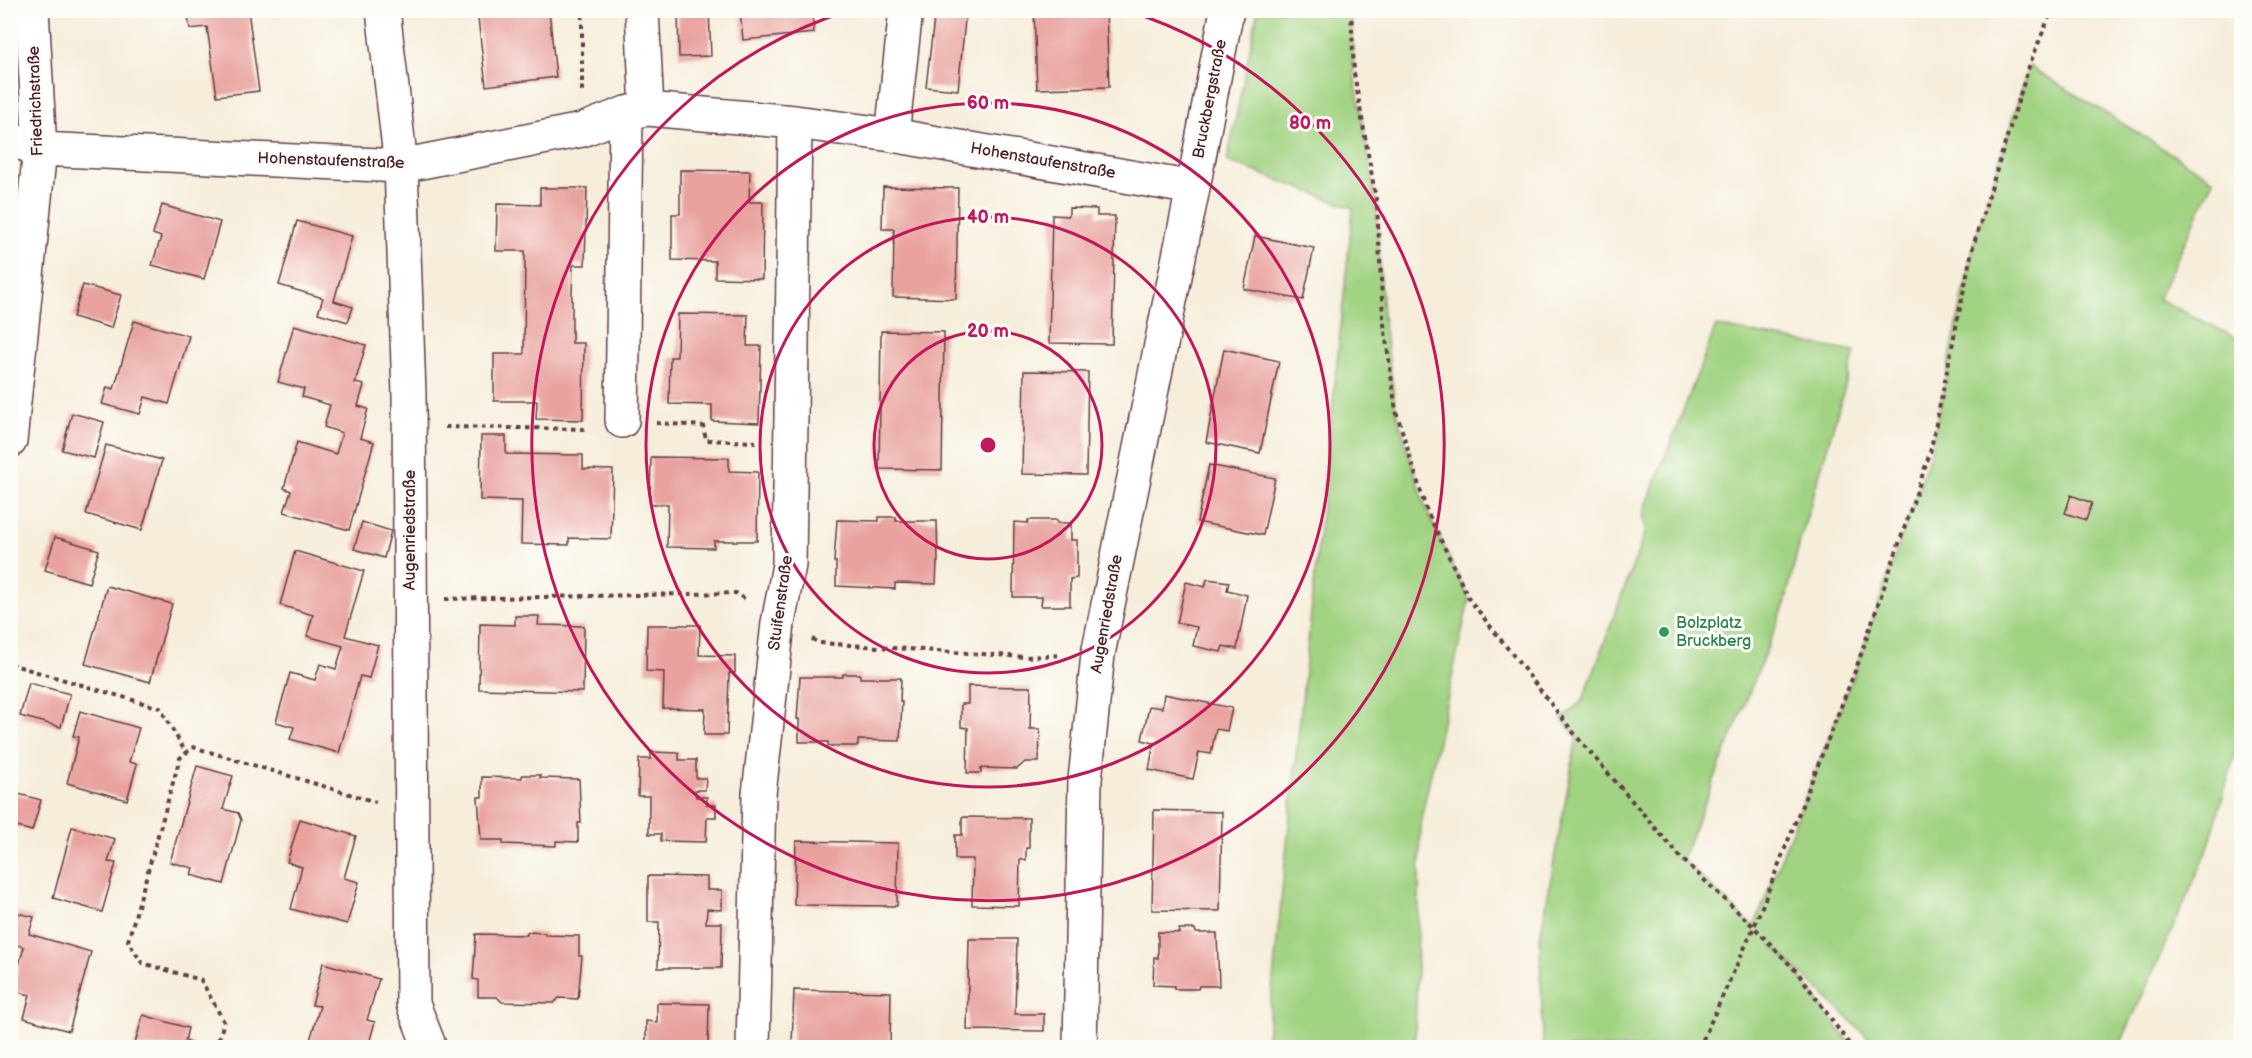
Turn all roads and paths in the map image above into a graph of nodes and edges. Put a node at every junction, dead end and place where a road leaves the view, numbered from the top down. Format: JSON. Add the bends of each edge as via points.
{"nodes":[{"id":1,"x":32,"y":10,"type":"edge"},
{"id":2,"x":383,"y":10,"type":"edge"},
{"id":3,"x":582,"y":10,"type":"edge"},
{"id":4,"x":642,"y":10,"type":"edge"},
{"id":5,"x":906,"y":10,"type":"edge"},
{"id":6,"x":1227,"y":10,"type":"edge"},
{"id":7,"x":1351,"y":10,"type":"edge"},
{"id":8,"x":2052,"y":10,"type":"edge"},
{"id":9,"x":637,"y":111,"type":"junction"},
{"id":10,"x":795,"y":122,"type":"junction"},
{"id":11,"x":582,"y":130,"type":"junction"},
{"id":12,"x":892,"y":135,"type":"junction"},
{"id":13,"x":26,"y":144,"type":"edge"},
{"id":14,"x":400,"y":166,"type":"junction"},
{"id":15,"x":1193,"y":188,"type":"junction"},
{"id":16,"x":622,"y":421,"type":"dead end"},
{"id":17,"x":703,"y":426,"type":"dead end"},
{"id":18,"x":410,"y":427,"type":"junction"},
{"id":19,"x":533,"y":427,"type":"dead end"},
{"id":20,"x":10,"y":441,"type":"edge"},
{"id":21,"x":790,"y":442,"type":"junction"},
{"id":22,"x":736,"y":593,"type":"dead end"},
{"id":23,"x":410,"y":599,"type":"junction"},
{"id":24,"x":819,"y":643,"type":"dead end"},
{"id":25,"x":1025,"y":657,"type":"dead end"},
{"id":26,"x":10,"y":664,"type":"edge"},
{"id":27,"x":186,"y":753,"type":"junction"},
{"id":28,"x":412,"y":808,"type":"junction"},
{"id":29,"x":1754,"y":927,"type":"junction"},
{"id":30,"x":216,"y":1047,"type":"edge"},
{"id":31,"x":430,"y":1047,"type":"edge"},
{"id":32,"x":753,"y":1047,"type":"edge"},
{"id":33,"x":1080,"y":1047,"type":"edge"},
{"id":34,"x":1699,"y":1047,"type":"edge"},
{"id":35,"x":1852,"y":1047,"type":"edge"}],
"edges":[{"from":1,"to":13,"type":"street","name":"Friedrichstraße"},
{"from":2,"to":14,"type":"street","name":"Augenriedstraße"},
{"from":3,"to":11,"type":"path"},
{"from":4,"to":9,"type":"street"},
{"from":5,"to":12,"type":"street"},
{"from":6,"to":15,"type":"street","name":"Bruckbergstraße"},
{"from":7,"to":29,"type":"path","via":[[1354,73],[1377,205],[1383,317],[1396,411],[1426,509],[1468,599],[1570,728],[1682,859]]},
{"from":8,"to":29,"type":"path","via":[[2029,66],[1972,250],[1930,453],[1857,666]]},
{"from":9,"to":10,"type":"street","name":"Hohenstaufenstraße"},
{"from":9,"to":11,"type":"street","name":"Hohenstaufenstraße"},
{"from":9,"to":16,"type":"street"},
{"from":10,"to":12,"type":"street","name":"Hohenstaufenstraße"},
{"from":10,"to":21,"type":"street","name":"Stuifenstraße"},
{"from":11,"to":14,"type":"street","name":"Hohenstaufenstraße"},
{"from":12,"to":15,"type":"street","name":"Hohenstaufenstraße"},
{"from":13,"to":14,"type":"street","name":"Hohenstaufenstraße"},
{"from":13,"to":20,"type":"street","name":"Friedrichstraße"},
{"from":14,"to":18,"type":"street","name":"Augenriedstraße"},
{"from":15,"to":33,"type":"street","name":"Augenriedstraße","via":[[1098,654],[1085,780]]},
{"from":17,"to":21,"type":"path","via":[[706,440]]},
{"from":18,"to":19,"type":"path"},
{"from":18,"to":23,"type":"street","name":"Augenriedstraße"},
{"from":21,"to":32,"type":"street","name":"Stuifenstraße","via":[[789,565],[778,623],[759,795]]},
{"from":22,"to":23,"type":"path"},
{"from":23,"to":28,"type":"street","name":"Augenriedstraße"},
{"from":24,"to":25,"type":"path"},
{"from":26,"to":27,"type":"path","via":[[160,708]]},
{"from":27,"to":28,"type":"path","via":[[193,747],[365,800]]},
{"from":27,"to":30,"type":"path","via":[[180,758],[128,941],[142,963],[201,980],[224,1022]]},
{"from":28,"to":31,"type":"street","name":"Augenriedstraße","via":[[413,1004]]},
{"from":29,"to":34,"type":"path"},
{"from":29,"to":35,"type":"path","via":[[1798,973]]}]}
